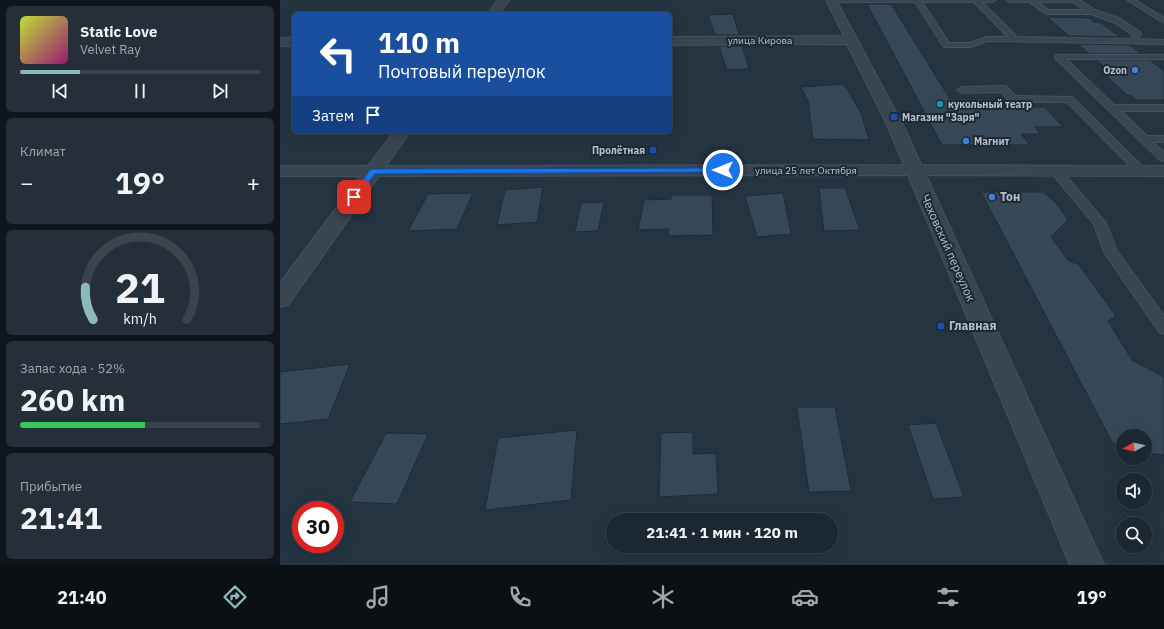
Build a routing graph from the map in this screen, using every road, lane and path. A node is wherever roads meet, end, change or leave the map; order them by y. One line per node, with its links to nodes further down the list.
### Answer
1 (504, 0): 10 (street)
2 (831, 0): 3 (lane); 14 (street, Чеховский переулок)
3 (917, 0): 4 (lane); 15 (lane)
4 (976, 0): 5 (lane); 15 (lane)
5 (993, 0)
6 (1009, 0): 7 (lane)
7 (1031, 0): 8 (lane); 11 (lane)
8 (1076, 0): 11 (lane)
9 (1130, 0): 12 (lane)
10 (495, 12)
11 (1092, 12): 18 (lane)
12 (1164, 21)
13 (672, 40): 14 (street, улица Кирова)
14 (850, 40): 28 (street, Чеховский переулок)
15 (1014, 40): 18 (lane)
16 (280, 42): 17 (street)
17 (292, 42)
18 (1132, 42): 19 (lane)
19 (1164, 42)
20 (1164, 57): 22 (lane)
21 (962, 90): 32 (lane)
22 (1112, 108): 23 (lane); 25 (lane)
23 (1164, 108)
24 (400, 134): 30 (street)
25 (1144, 139): 26 (lane); 27 (lane)
26 (1164, 139)
27 (1164, 158)
28 (914, 170): 30 (street, улица 25 лет Октября); 31 (street, улица 25 лет Октября); 36 (street, Чеховский переулок)
29 (280, 171): 30 (street, улица 25 лет Октября)
30 (372, 171): 34 (street)
31 (1056, 171): 32 (street, улица 25 лет Октября); 35 (lane)
32 (1141, 171): 33 (street, улица 25 лет Октября)
33 (1164, 171)
34 (280, 299)
35 (1164, 328)
36 (1087, 565)

